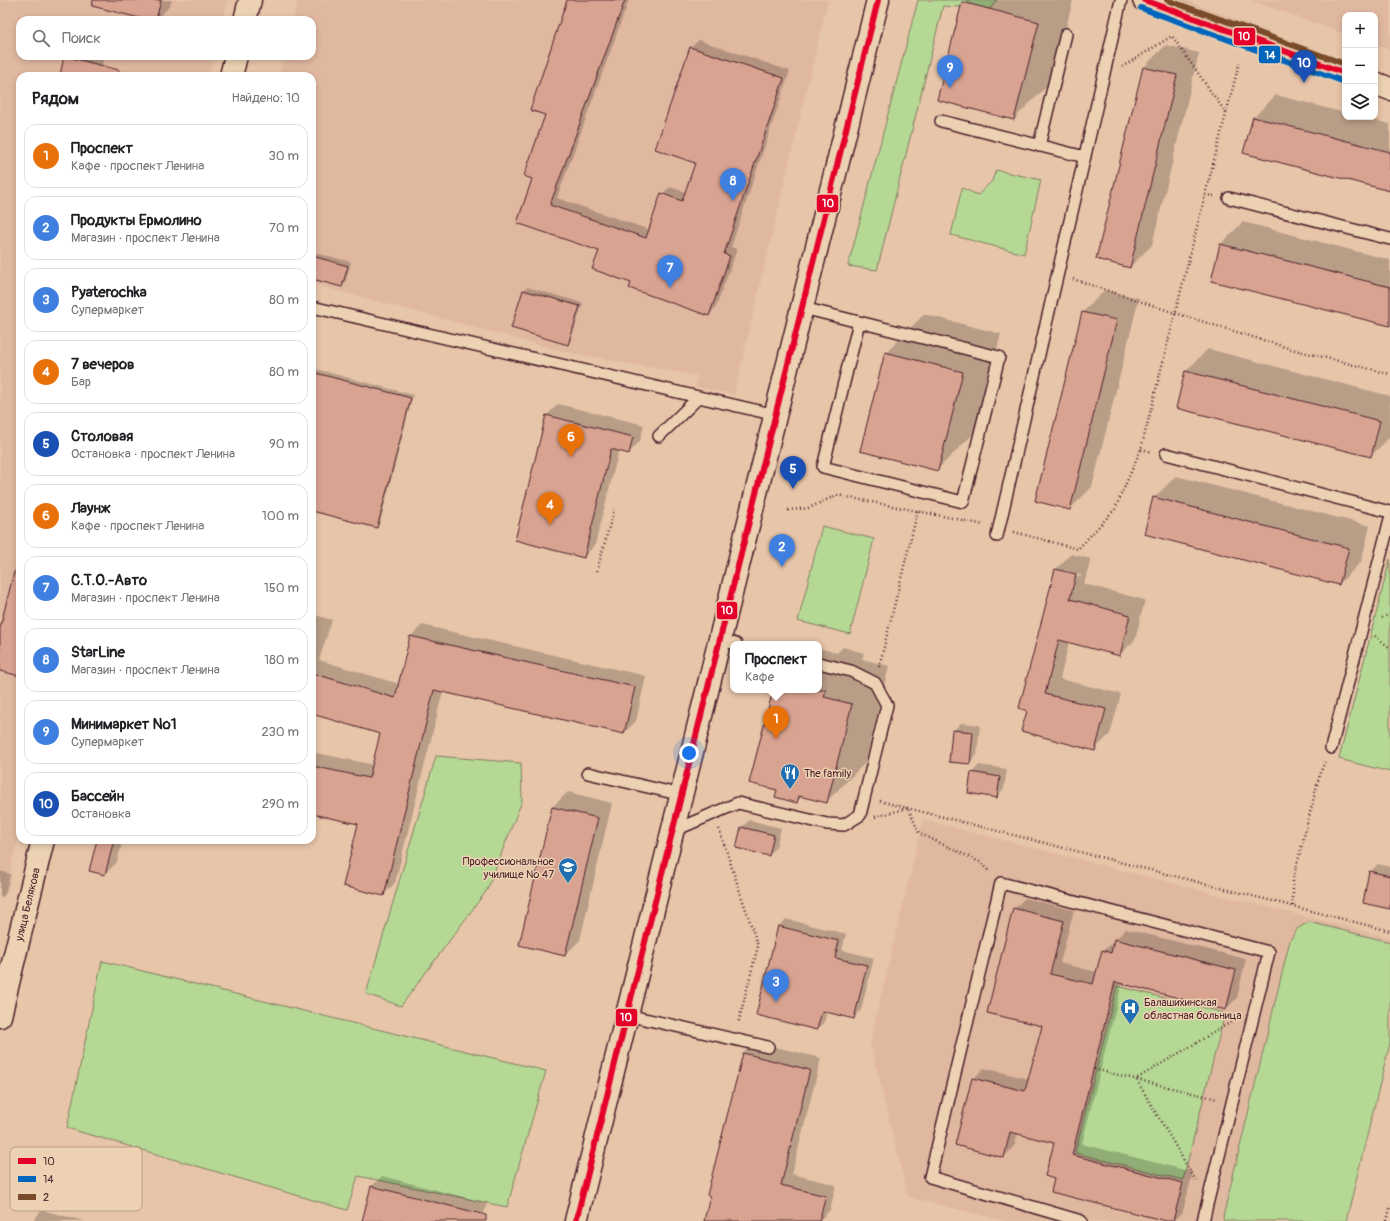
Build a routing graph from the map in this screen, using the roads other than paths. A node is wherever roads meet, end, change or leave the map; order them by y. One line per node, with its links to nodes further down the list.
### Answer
1 (250, 0): 5 (main road)
2 (878, 0): 18 (main road)
3 (1121, 0): 14 (lane)
4 (1144, 0): 9 (main road)
5 (246, 16)
6 (1066, 34): 13 (lane)
7 (235, 60): 8 (main road)
8 (232, 72)
9 (1342, 72)
10 (1378, 85): 11 (main road)
11 (1390, 89)
12 (941, 121): 13 (lane)
13 (1039, 146): 14 (lane)
14 (1085, 157): 26 (lane)
15 (1229, 198): 16 (lane)
16 (1390, 239)
17 (316, 308): 20 (lane)
18 (803, 308): 19 (lane); 21 (main road)
19 (860, 322): 19 (lane)
20 (698, 397): 21 (lane); 22 (lane)
21 (776, 415): 27 (main road)
22 (659, 436)
23 (1166, 454): 24 (lane)
24 (1390, 512)
25 (1390, 519): 29 (lane)
26 (998, 532)
27 (728, 642): 31 (main road)
28 (822, 664): 32 (lane)
29 (1331, 748)
30 (588, 773): 31 (lane)
31 (682, 795): 32 (main road)
32 (673, 831): 34 (main road)
33 (42, 844): 35 (main road, улица Белякова)
34 (627, 1015): 36 (lane); 37 (main road)
35 (0, 1016)
36 (768, 1047)
37 (576, 1221)
38 (1081, 1221): 39 (lane)
39 (1203, 1221)

